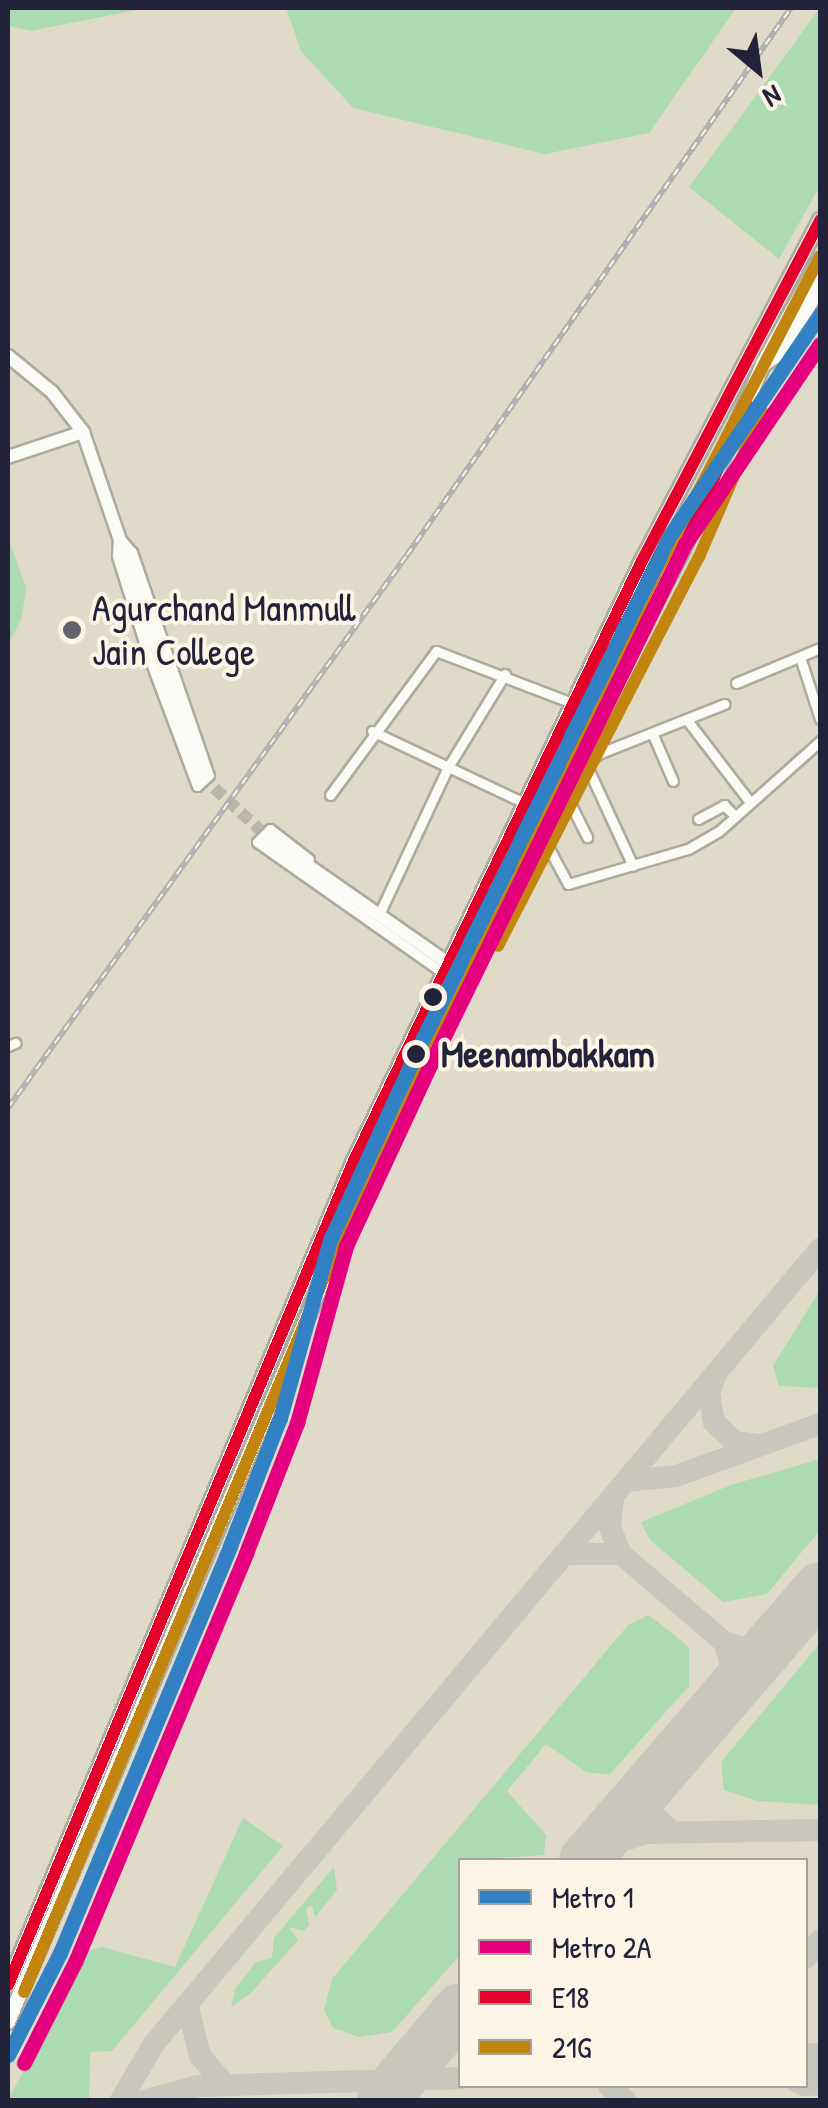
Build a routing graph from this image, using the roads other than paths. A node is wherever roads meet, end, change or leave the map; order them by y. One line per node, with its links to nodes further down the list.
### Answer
1 (820, 220): 13 (main road)
2 (820, 260): 5 (main road)
3 (820, 284): 5 (main road)
4 (8, 356): 6 (street)
5 (763, 364): 24 (main road)
6 (84, 432): 7 (street); 8 (street)
7 (8, 457)
8 (118, 536): 8 (street); 22 (street)
9 (820, 648): 10 (street)
10 (800, 656): 12 (street); 15 (street)
11 (505, 674): 13 (street); 17 (street); 21 (street)
12 (736, 683)
13 (572, 704): 27 (main road)
14 (724, 704): 16 (street)
15 (820, 719)
16 (687, 720): 18 (street); 26 (street)
17 (372, 731): 21 (street); 25 (street)
18 (652, 735): 20 (street); 23 (street)
19 (820, 742): 26 (street)
20 (586, 764): 24 (street); 33 (street)
21 (448, 767): 27 (street); 34 (street)
22 (201, 776)
23 (673, 781)
24 (566, 783): 30 (main road); 31 (street)
25 (330, 796)
26 (750, 802): 28 (street)
27 (524, 804): 35 (main road)
28 (735, 816): 29 (street); 33 (street)
29 (698, 820)
30 (540, 832): 33 (street); 37 (main road)
31 (586, 837)
32 (270, 839): 35 (street)
33 (633, 866)
34 (382, 910): 35 (street); 35 (street)
35 (445, 964): 36 (main road)
36 (8, 1985)
37 (8, 2022)

